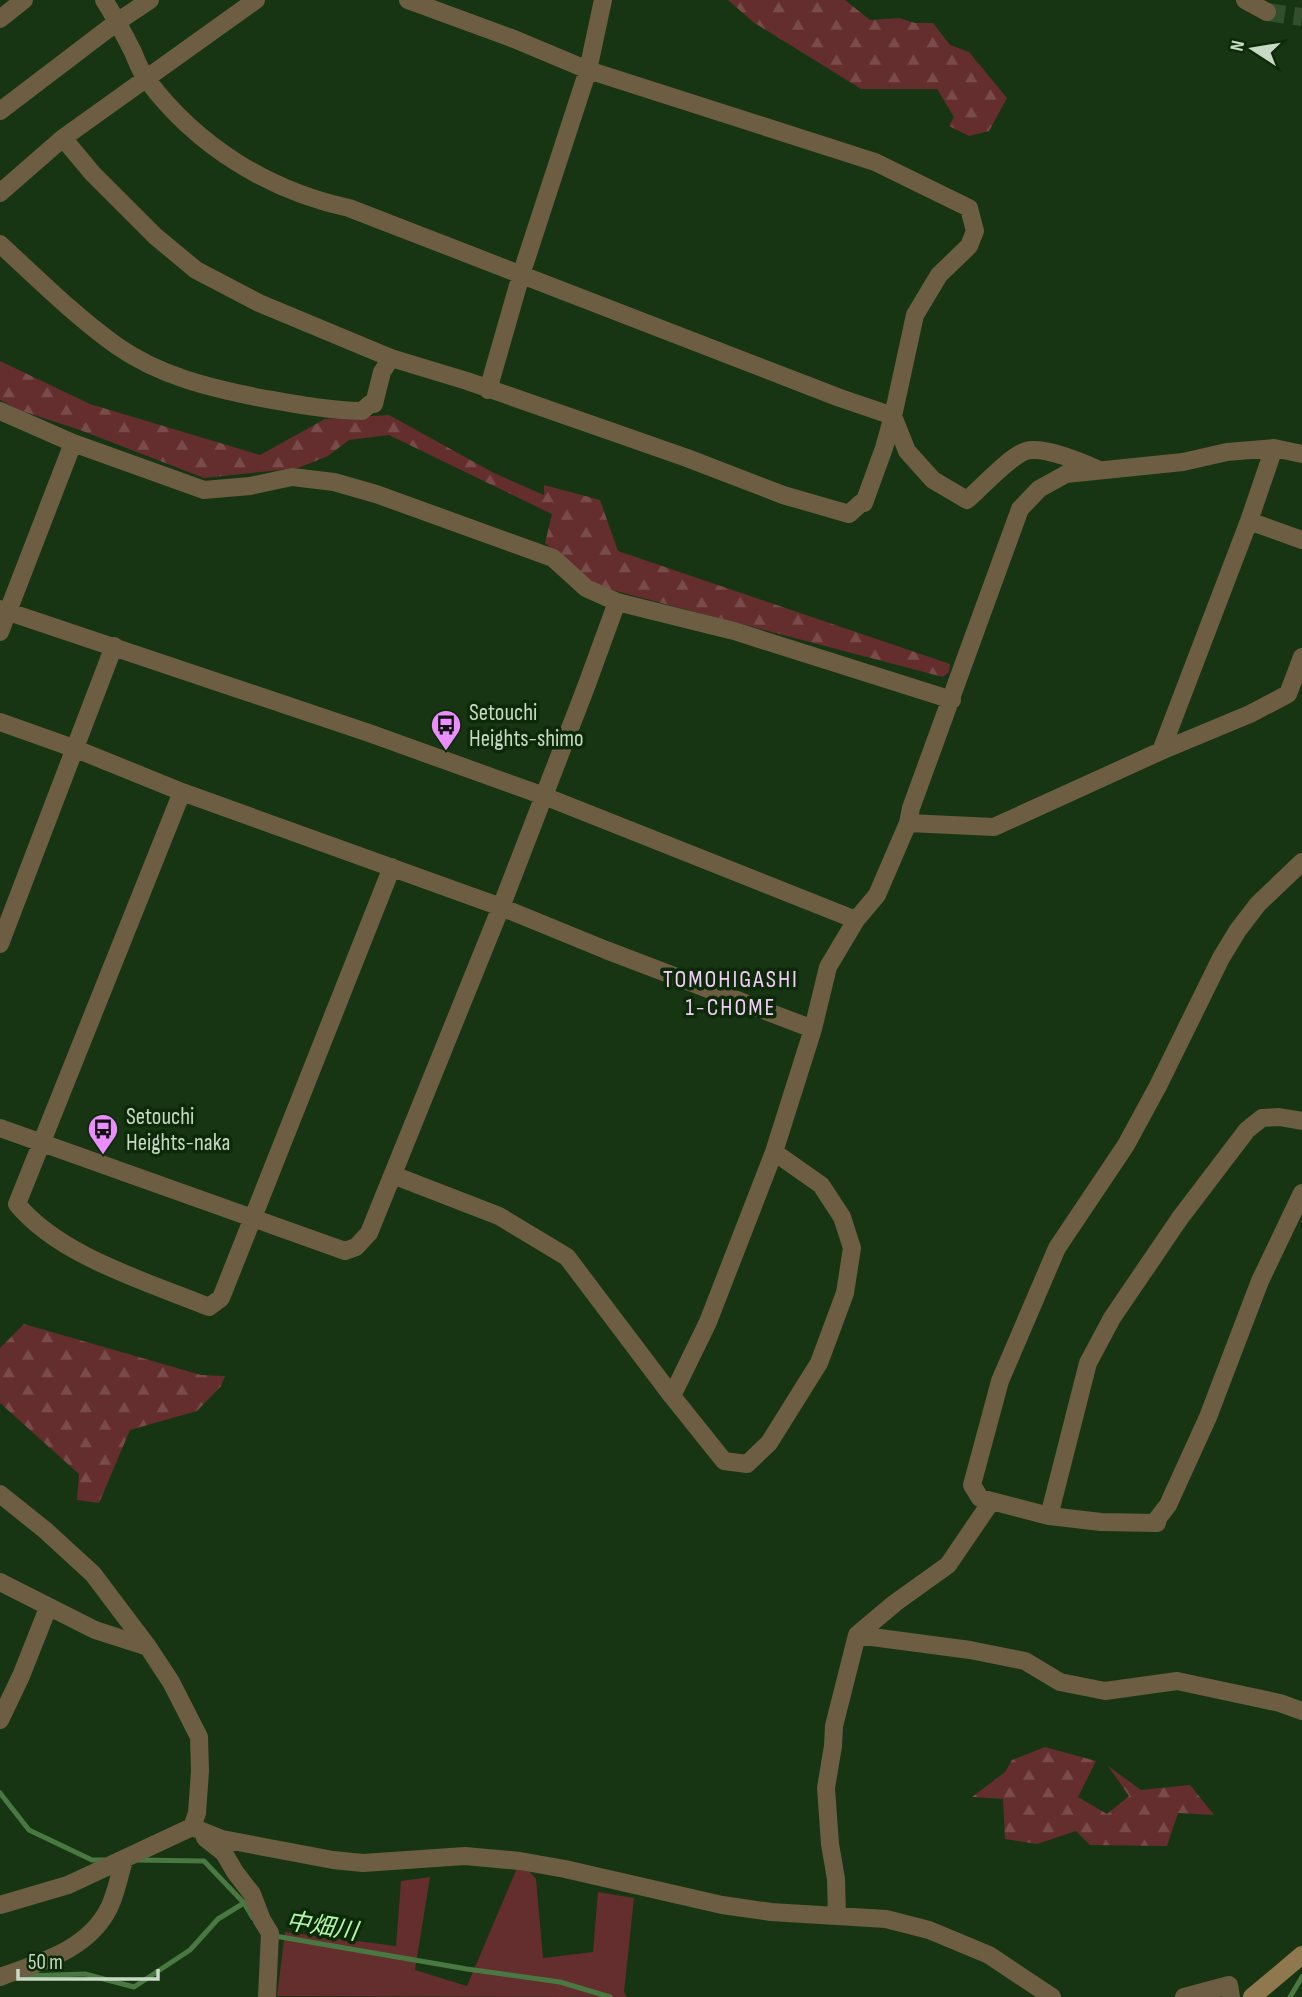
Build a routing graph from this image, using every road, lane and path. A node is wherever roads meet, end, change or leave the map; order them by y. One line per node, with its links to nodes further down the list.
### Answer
1 (24, 0): 9 (street)
2 (104, 0): 10 (street)
3 (150, 0): 10 (street)
4 (256, 0): 12 (street)
5 (408, 0): 11 (street)
6 (603, 0): 11 (street)
7 (1245, 0): 8 (street)
8 (1267, 12)
9 (0, 19)
10 (117, 22): 12 (street); 13 (street)
11 (588, 70): 17 (street); 21 (street)
12 (146, 80): 14 (street); 17 (street)
13 (0, 111)
14 (63, 138): 15 (street); 18 (street)
15 (0, 193)
16 (0, 244): 18 (street)
17 (521, 275): 19 (street); 21 (street)
18 (391, 358): 19 (street)
19 (488, 390): 21 (street)
20 (0, 411): 22 (street)
21 (893, 416): 25 (street)
22 (73, 443): 28 (street); 29 (street)
23 (1274, 449): 24 (street); 25 (street); 26 (street)
24 (1302, 454)
25 (1102, 471): 33 (street)
26 (1249, 521): 27 (street); 36 (street)
27 (1302, 540)
28 (617, 602): 33 (street); 38 (street)
29 (4, 610): 30 (street); 31 (street)
30 (0, 632)
31 (114, 646): 35 (street); 38 (street)
32 (1302, 657): 36 (street)
33 (952, 700): 39 (street)
34 (0, 722): 35 (street)
35 (76, 749): 37 (street); 44 (street)
36 (1161, 751): 39 (street)
37 (182, 792): 41 (street); 48 (street)
38 (544, 796): 42 (street); 43 (street)
39 (908, 823): 43 (street)
40 (1302, 862): 55 (street)
41 (393, 867): 42 (street); 52 (street)
42 (501, 907): 45 (street); 50 (street)
43 (856, 920): 45 (street)
44 (0, 944)
45 (813, 1029): 49 (street)
46 (1302, 1121): 56 (street)
47 (0, 1128): 48 (street)
48 (40, 1143): 52 (street); 52 (street)
49 (774, 1152): 53 (street); 53 (street)
50 (393, 1175): 52 (street); 53 (street)
51 (1302, 1193): 56 (street)
52 (254, 1219)
53 (671, 1396)
54 (0, 1494): 60 (street)
55 (991, 1502): 56 (street); 59 (street)
56 (1049, 1516)
57 (0, 1582): 58 (street)
58 (48, 1608): 60 (street); 62 (street)
59 (857, 1635): 61 (street); 66 (street)
60 (148, 1647): 63 (street)
61 (1302, 1710)
62 (0, 1720)
63 (192, 1827): 64 (street); 66 (street); 69 (street)
64 (124, 1861): 65 (street); 68 (street)
65 (0, 1905)
66 (836, 1916): 70 (street)
67 (1302, 1955): 73 (street)
68 (0, 1977)
69 (267, 1997)
70 (1052, 1997)
71 (1184, 1997): 72 (street)
72 (1231, 1997)
73 (1252, 1997)

